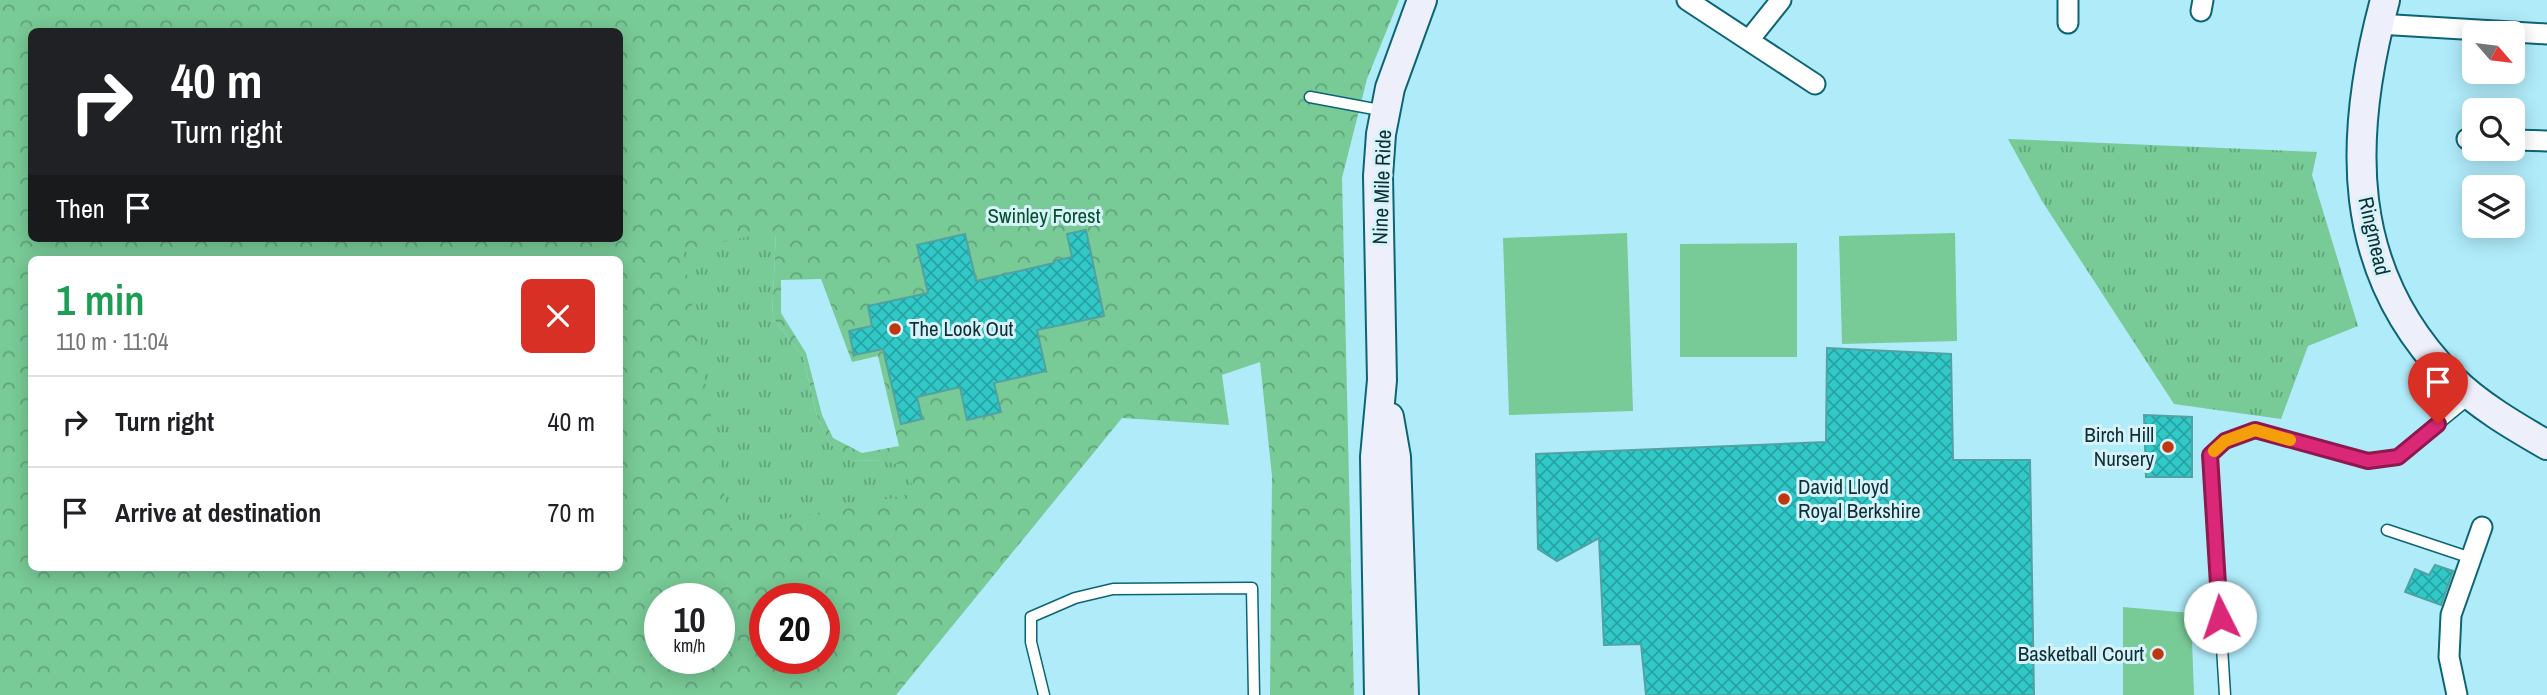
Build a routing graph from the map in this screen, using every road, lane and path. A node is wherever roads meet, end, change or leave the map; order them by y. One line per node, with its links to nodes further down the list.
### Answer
1 (1422, 0): 11 (main road, Nine Mile Ride)
2 (1687, 0): 8 (street)
3 (1781, 0): 8 (street)
4 (2068, 0): 6 (street)
5 (2381, 12): 7 (street); 15 (main road, Ringmead)
6 (2067, 23)
7 (2547, 34)
8 (1749, 40): 9 (street)
9 (1815, 84)
10 (1310, 97): 11 (lane)
11 (1385, 111): 14 (main road, Nine Mile Ride)
12 (2525, 140): 13 (street)
13 (2547, 141)
14 (1382, 380): 22 (main road, Nine Mile Ride); 23 (main road, Nine Mile Ride)
15 (2472, 396): 16 (main road, Ringmead); 24 (lane)
16 (2547, 445)
17 (2482, 527): 19 (street)
18 (2386, 530): 19 (lane)
19 (2471, 558): 25 (street)
20 (1044, 695): 21 (lane)
21 (1254, 695)
22 (1379, 695)
23 (1404, 695)
24 (2225, 695)
25 (2456, 695)

